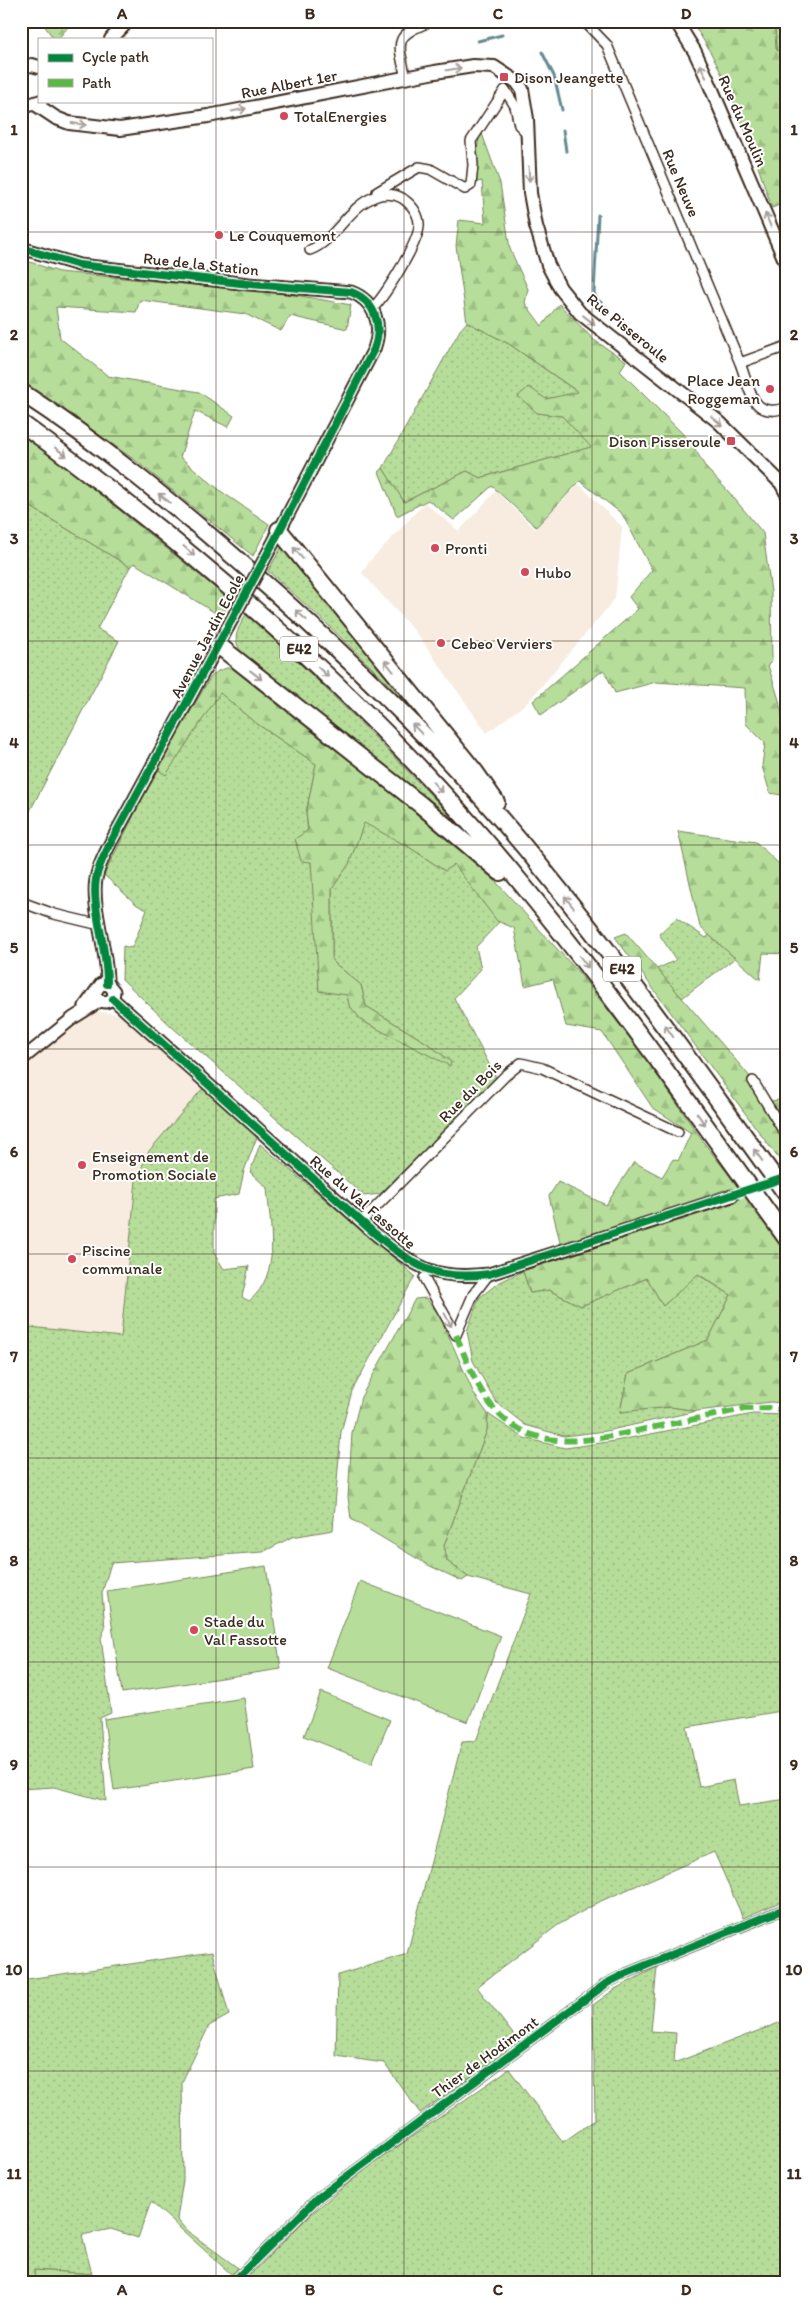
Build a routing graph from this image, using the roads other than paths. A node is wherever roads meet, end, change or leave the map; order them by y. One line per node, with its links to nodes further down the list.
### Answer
1 (128, 21): 5 (main road)
2 (432, 21): 6 (street)
3 (584, 21): 16 (street, Rue Neuve)
4 (676, 21): 13 (main road, Rue du Moulin, one-way to 4)
5 (112, 38)
6 (406, 78): 8 (main road, Rue Albert 1er, one-way to 6); 9 (main road, Rue Pisseroule, one-way to 9)
7 (21, 102): 8 (main road)
8 (38, 103)
9 (528, 134): 10 (street); 20 (main road, Rue Pisseroule, one-way to 20)
10 (376, 196): 12 (street); 14 (street)
11 (21, 248): 14 (street, Rue de la Station)
12 (310, 250)
13 (787, 265)
14 (372, 309): 21 (street, Avenue Jardin Ecole)
15 (787, 346): 16 (street)
16 (740, 363): 18 (street)
17 (21, 392): 23 (highway, E42, one-way to 17)
18 (787, 407)
19 (21, 423): 25 (highway, E42, one-way to 25)
20 (787, 494)
21 (279, 530): 22 (street, Avenue Jardin Ecole, bridge); 23 (highway, one-way to 21)
22 (218, 645): 25 (highway, one-way to 25); 26 (street, Avenue Jardin Ecole)
23 (543, 869): 34 (highway, E42, one-way to 23)
24 (21, 902): 26 (street)
25 (542, 911): 37 (highway, E42, one-way to 37)
26 (100, 925): 27 (street, Avenue Jardin Ecole)
27 (107, 984): 28 (street); 29 (street)
28 (97, 998): 29 (street); 30 (street)
29 (112, 999): 36 (street, Rue du Val Fassotte)
30 (21, 1060)
31 (753, 1081): 33 (street)
32 (678, 1132): 36 (street, Rue du Bois)
33 (787, 1137)
34 (787, 1195)
35 (732, 1196): 38 (street, Rue du Val Fassotte)
36 (362, 1221): 38 (street, Rue du Val Fassotte)
37 (787, 1239)
38 (489, 1274): 39 (street, one-way to 38)
39 (424, 1278)
40 (787, 1908): 41 (street, Thier de Hodimont)
41 (233, 2282)

